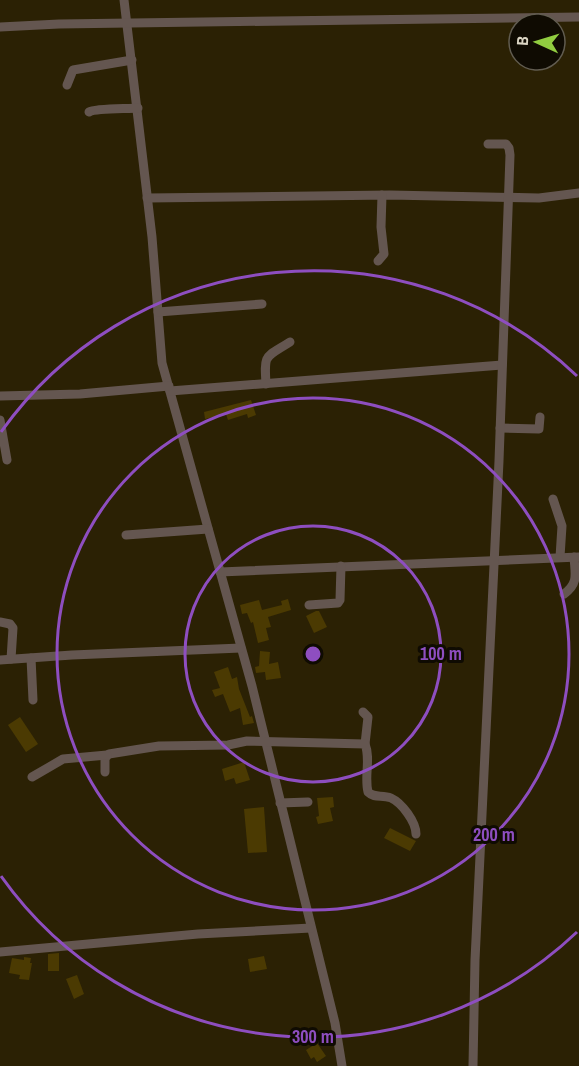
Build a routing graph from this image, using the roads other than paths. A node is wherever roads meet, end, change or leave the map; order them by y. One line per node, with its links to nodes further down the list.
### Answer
1 (124, 0): 3 (street)
2 (579, 17): 3 (street)
3 (127, 24): 4 (street); 5 (street)
4 (0, 27)
5 (132, 60): 6 (street); 7 (street)
6 (67, 85)
7 (138, 108): 8 (street); 13 (street)
8 (89, 112)
9 (488, 144): 12 (street)
10 (579, 193): 12 (street)
11 (382, 195): 12 (street); 13 (street); 14 (street)
12 (508, 197): 18 (street)
13 (147, 198): 16 (street)
14 (378, 261)
15 (262, 304): 16 (street)
16 (158, 312): 20 (street)
17 (290, 342): 19 (street)
18 (502, 365): 19 (street); 24 (street)
19 (266, 384): 20 (street)
20 (169, 389): 21 (street); 27 (street)
21 (0, 396)
22 (540, 417): 24 (street)
23 (0, 420): 25 (street)
24 (500, 428): 31 (street)
25 (7, 460)
26 (553, 499): 29 (street)
27 (208, 529): 28 (street); 33 (street)
28 (126, 535)
29 (560, 557): 30 (street); 31 (street)
30 (576, 557): 34 (street)
31 (494, 560): 32 (street); 54 (street)
32 (341, 566): 33 (street); 35 (street)
33 (220, 572): 37 (street)
34 (564, 594)
35 (309, 604)
36 (0, 622): 39 (street)
37 (241, 648): 38 (street); 43 (street)
38 (31, 658): 39 (street); 41 (street)
39 (11, 659): 40 (street)
40 (0, 660)
41 (33, 700)
42 (363, 711): 44 (street)
43 (266, 743): 44 (street); 45 (street); 48 (street)
44 (365, 744): 50 (street)
45 (107, 755): 46 (street); 47 (street)
46 (105, 772)
47 (32, 777)
48 (280, 802): 49 (street); 51 (street)
49 (308, 802)
50 (416, 834)
51 (311, 928): 52 (street); 53 (street)
52 (0, 952)
53 (342, 1066)
54 (473, 1066)

